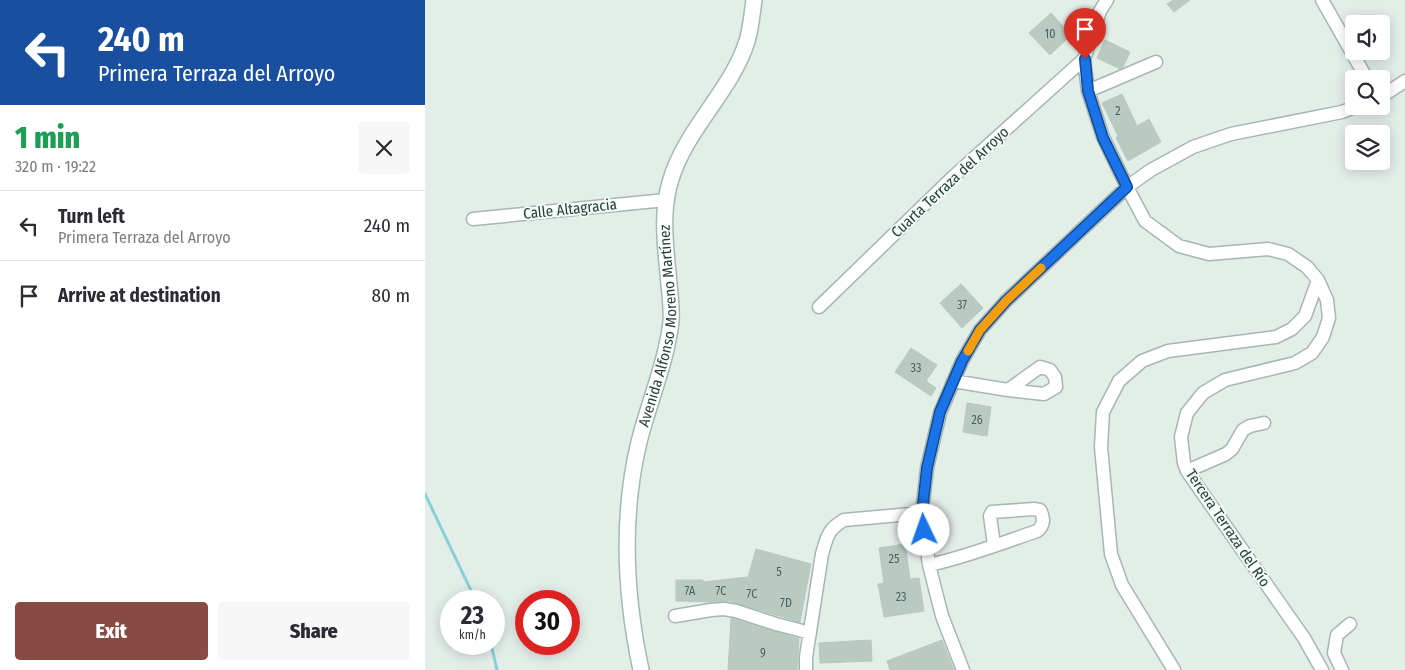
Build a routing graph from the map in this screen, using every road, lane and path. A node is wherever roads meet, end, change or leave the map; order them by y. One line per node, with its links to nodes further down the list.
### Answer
1 (754, 0): 12 (main road, Avenida Alfonso Moreno Martínez)
2 (1107, 0): 4 (street)
3 (1321, 0): 6 (street)
4 (1085, 59): 8 (street); 15 (street, Cuarta Terraza del Arroyo)
5 (1156, 62): 8 (street)
6 (1362, 70)
7 (1405, 81): 9 (street)
8 (1088, 91): 11 (street)
9 (1390, 91)
10 (1345, 111): 11 (street)
11 (1127, 187): 14 (street); 16 (street)
12 (666, 200): 13 (street, Calle Altagracia); 26 (main road, Avenida Alfonso Moreno Martínez)
13 (473, 219)
14 (1318, 280): 19 (street, Tercera Terraza del Río); 29 (street)
15 (819, 307)
16 (953, 381): 17 (street); 20 (street)
17 (1008, 390)
18 (1264, 423): 19 (street)
19 (1187, 471): 30 (street, Tercera Terraza del Río)
20 (922, 513): 22 (street); 25 (street)
21 (994, 545): 22 (street)
22 (929, 565): 28 (street)
23 (675, 616): 25 (street)
24 (1350, 624): 31 (street)
25 (810, 633): 27 (street)
26 (641, 670)
27 (806, 670)
28 (963, 670)
29 (1174, 670)
30 (1322, 670)
31 (1342, 670)

